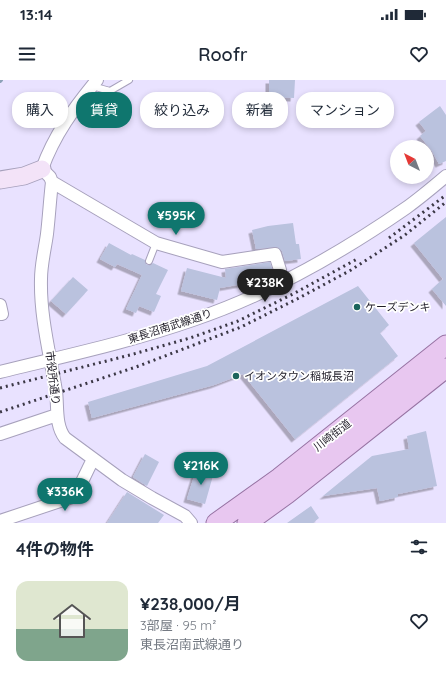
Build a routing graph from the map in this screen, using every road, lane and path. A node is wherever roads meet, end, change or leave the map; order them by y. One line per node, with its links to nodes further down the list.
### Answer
1 (129, 80): 2 (lane)
2 (95, 83): 3 (street, 市役所通り)
3 (47, 176): 5 (street); 6 (street); 12 (street, 市役所通り)
4 (446, 176): 12 (street, 東長沼南武線通り)
5 (0, 180)
6 (156, 243): 7 (lane); 8 (street)
7 (149, 260)
8 (280, 270)
9 (0, 305): 10 (street)
10 (0, 314)
11 (446, 345): 20 (main road, 川崎街道)
12 (51, 359): 14 (street, 東長沼南武線通り); 15 (street, 市役所通り)
13 (446, 368): 21 (main road, 川崎街道)
14 (0, 372)
15 (57, 415): 16 (street); 17 (street, 市役所通り)
16 (0, 434)
17 (93, 459): 18 (street); 19 (street, 市役所通り)
18 (0, 521)
19 (191, 523)
20 (216, 523)
21 (247, 523)

